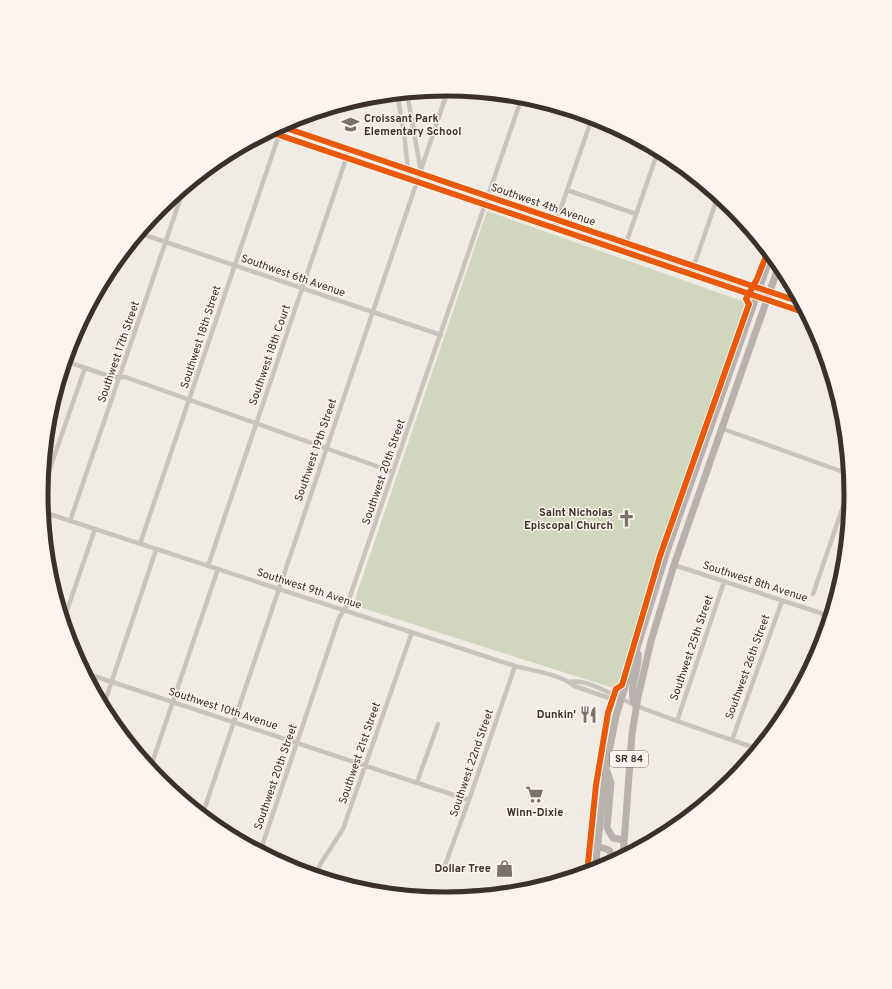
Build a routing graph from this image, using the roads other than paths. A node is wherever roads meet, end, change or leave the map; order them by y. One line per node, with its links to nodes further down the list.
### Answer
1 (446, 96): 11 (street, Southwest 19th Street)
2 (409, 98): 11 (street)
3 (398, 100): 10 (street)
4 (520, 103): 14 (street, Southwest 20th Street)
5 (590, 124): 13 (street)
6 (289, 130): 8 (main road, Southwest 4th Avenue)
7 (279, 135): 8 (main road, Southwest 4th Avenue); 26 (street, Southwest 18th Street)
8 (348, 154): 10 (main road, Southwest 4th Avenue); 12 (main road, Southwest 4th Avenue); 30 (street, Southwest 18th Court)
9 (656, 157): 18 (street)
10 (408, 170): 11 (main road, Southwest 4th Avenue)
11 (420, 170): 12 (street, Southwest 19th Street); 14 (main road, Southwest 4th Avenue)
12 (416, 181): 17 (main road, Southwest 4th Avenue); 35 (street, Southwest 19th Street)
13 (567, 190): 18 (street); 19 (street)
14 (488, 197): 17 (street, Southwest 20th Street); 19 (main road, Southwest 4th Avenue)
15 (181, 198): 22 (street, Southwest 17th Street)
16 (716, 202): 27 (street)
17 (485, 205): 20 (main road, Southwest 4th Avenue); 36 (street, Southwest 20th Street)
18 (636, 214): 23 (street)
19 (557, 220): 20 (street); 23 (main road, Southwest 4th Avenue)
20 (554, 228): 24 (main road, Southwest 4th Avenue)
21 (145, 235): 22 (street, Southwest 6th Avenue)
22 (166, 242): 26 (street, Southwest 6th Avenue); 39 (street, Southwest 17th Street)
23 (626, 244): 24 (street); 27 (main road, Southwest 4th Avenue)
24 (623, 252): 29 (main road, Southwest 4th Avenue)
25 (768, 261): 31 (main road, SR 84)
26 (234, 265): 30 (street, Southwest 6th Avenue); 40 (street, Southwest 18th Street)
27 (693, 267): 29 (street); 31 (main road, Southwest 4th Avenue)
28 (776, 272): 32 (main road, SR 84)
29 (691, 274): 31 (main road, Southwest 4th Avenue)
30 (303, 288): 35 (street, Southwest 6th Avenue); 41 (street, Southwest 18th Court)
31 (758, 292): 32 (main road, Southwest 4th Avenue); 52 (main road, SR 84)
32 (768, 296): 33 (street, Southwest 4th Avenue); 34 (street, Southwest 4th Avenue); 42 (main road, SR 84)
33 (794, 301)
34 (798, 310)
35 (372, 312): 36 (street, Southwest 6th Avenue); 43 (street, Southwest 19th Street)
36 (441, 335): 45 (street, Southwest 20th Street)
37 (70, 363): 38 (street)
38 (85, 368): 39 (street); 44 (street)
39 (119, 377): 40 (street); 49 (street, Southwest 17th Street)
40 (189, 399): 41 (street); 51 (street, Southwest 18th Street)
41 (257, 423): 43 (street); 55 (street, Southwest 18th Court)
42 (722, 429): 46 (street); 54 (main road, SR 84)
43 (327, 448): 45 (street); 58 (street, Southwest 19th Street)
44 (49, 471)
45 (394, 472): 61 (street, Southwest 20th Street)
46 (843, 472)
47 (844, 505): 59 (street)
48 (49, 514): 49 (street, Southwest 9th Avenue)
49 (70, 521): 50 (street, Southwest 9th Avenue)
50 (95, 530): 51 (street, Southwest 9th Avenue); 62 (street)
51 (140, 544): 53 (street, Southwest 9th Avenue)
52 (668, 548): 54 (main road); 65 (main road, SR 84)
53 (156, 550): 55 (street, Southwest 9th Avenue); 68 (street)
54 (674, 565): 57 (street, Southwest 8th Avenue); 72 (main road, SR 84)
55 (208, 566): 56 (street, Southwest 9th Avenue)
56 (218, 569): 58 (street, Southwest 9th Avenue); 71 (street)
57 (724, 582): 60 (street, Southwest 8th Avenue); 73 (street, Southwest 25th Street)
58 (279, 589): 61 (street, Southwest 9th Avenue); 74 (street, Southwest 19th Street)
59 (813, 594)
60 (782, 600): 63 (street, Southwest 8th Avenue); 76 (street, Southwest 26th Street)
61 (344, 610): 64 (street, Southwest 9th Avenue); 77 (street, Southwest 20th Street)
62 (66, 613)
63 (825, 614)
64 (412, 632): 66 (street, Southwest 9th Avenue); 80 (street, Southwest 21st Street)
65 (637, 651): 69 (main road, SR 84); 72 (main road)
66 (515, 666): 69 (street, Southwest 9th Avenue); 83 (street, Southwest 22nd Street)
67 (91, 675): 68 (street, Southwest 10th Avenue)
68 (112, 682): 70 (street); 71 (street, Southwest 10th Avenue)
69 (622, 699): 72 (street, Southwest 9th Avenue); 81 (main road, SR 84)
70 (105, 700)
71 (173, 702): 74 (street, Southwest 10th Avenue); 79 (street)
72 (636, 706): 73 (street, Southwest 9th Avenue); 85 (main road, SR 84)
73 (677, 721): 76 (street, Southwest 9th Avenue)
74 (234, 722): 77 (street, Southwest 10th Avenue); 84 (street, Southwest 19th Street)
75 (438, 724): 82 (street)
76 (732, 740): 78 (street, Southwest 9th Avenue)
77 (297, 742): 80 (street, Southwest 10th Avenue); 87 (street, Southwest 20th Street)
78 (753, 748)
79 (152, 763)
80 (365, 765): 82 (street, Southwest 10th Avenue); 92 (street, Southwest 21st Street)
81 (606, 768): 85 (main road); 86 (main road, SR 84)
82 (417, 782): 83 (street, Southwest 10th Avenue)
83 (469, 800): 91 (street, Southwest 22nd Street)
84 (204, 810)
85 (624, 840): 88 (main road, SR 84)
86 (597, 846): 89 (main road); 90 (main road, SR 84)
87 (262, 847)
88 (623, 850)
89 (612, 856)
90 (596, 863)
91 (445, 865)
92 (317, 871)

